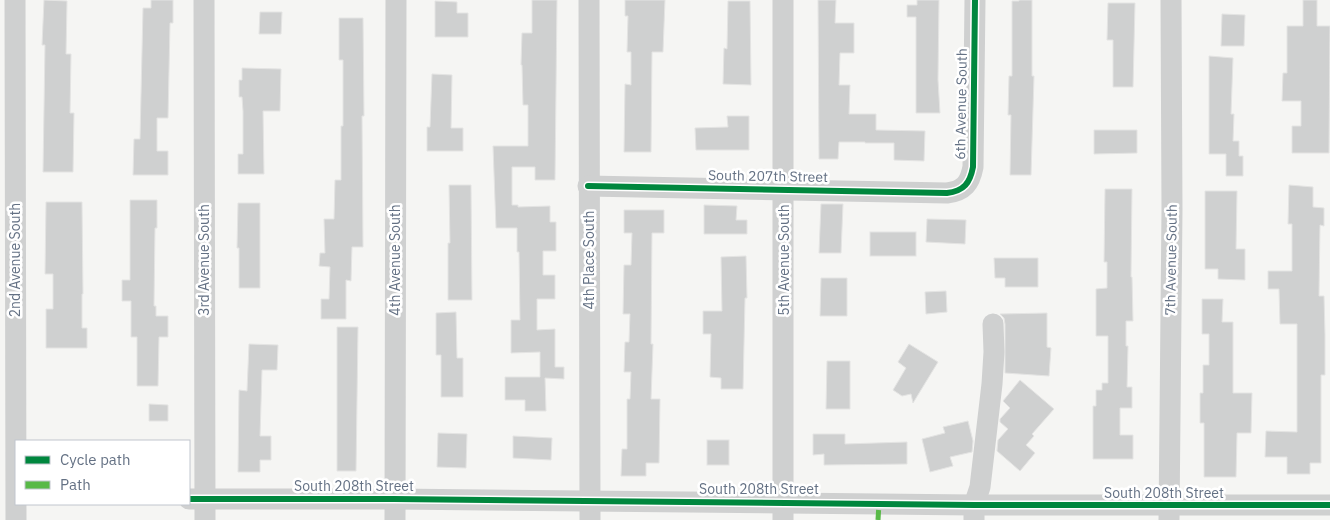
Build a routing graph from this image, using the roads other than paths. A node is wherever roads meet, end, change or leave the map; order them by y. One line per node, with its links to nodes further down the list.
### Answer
1 (15, 0): 12 (street, 2nd Avenue South)
2 (204, 0): 15 (street, 3rd Avenue South)
3 (396, 0): 16 (street, 4th Avenue South)
4 (589, 0): 8 (street, 4th Place South)
5 (782, 0): 9 (street, 5th Avenue South)
6 (975, 0): 10 (street, 6th Avenue South)
7 (1171, 0): 22 (street, 7th Avenue South)
8 (588, 186): 9 (street, South 207th Street); 19 (street, 4th Place South)
9 (784, 189): 10 (street, South 207th Street); 20 (street, 5th Avenue South)
10 (947, 193)
11 (993, 324): 21 (street)
12 (16, 440)
13 (0, 498): 14 (street)
14 (15, 498)
15 (197, 499): 16 (street, South 208th Street); 25 (street, 3rd Avenue South)
16 (394, 499): 19 (street, South 208th Street); 26 (street, 4th Avenue South)
17 (16, 505): 24 (street, 2nd Avenue South)
18 (1330, 505): 23 (street, South 208th Street)
19 (590, 510): 20 (street, South 208th Street)
20 (783, 511): 21 (street, South 208th Street)
21 (974, 512): 22 (street, South 208th Street)
22 (1168, 513): 23 (street, South 208th Street)
23 (1267, 513)
24 (16, 520)
25 (205, 520)
26 (395, 520)

